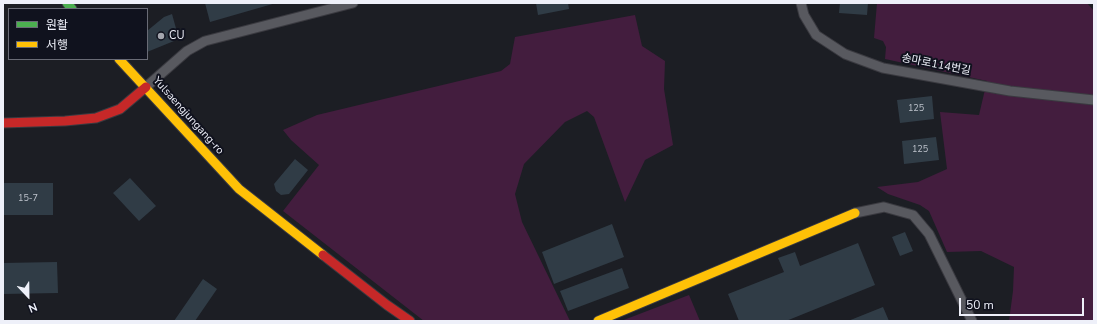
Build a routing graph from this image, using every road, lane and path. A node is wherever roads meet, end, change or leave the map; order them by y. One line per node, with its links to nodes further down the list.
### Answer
1 (353, 3): 4 (lane)
2 (802, 3): 5 (lane, 송마로114번길)
3 (120, 60): 4 (street, Yulsaengjungang-ro)
4 (146, 87): 6 (street); 8 (street, Yulsaengjungang-ro)
5 (1094, 100)
6 (3, 123)
7 (855, 213): 9 (street); 10 (lane)
8 (410, 321)
9 (598, 321)
10 (972, 321)

